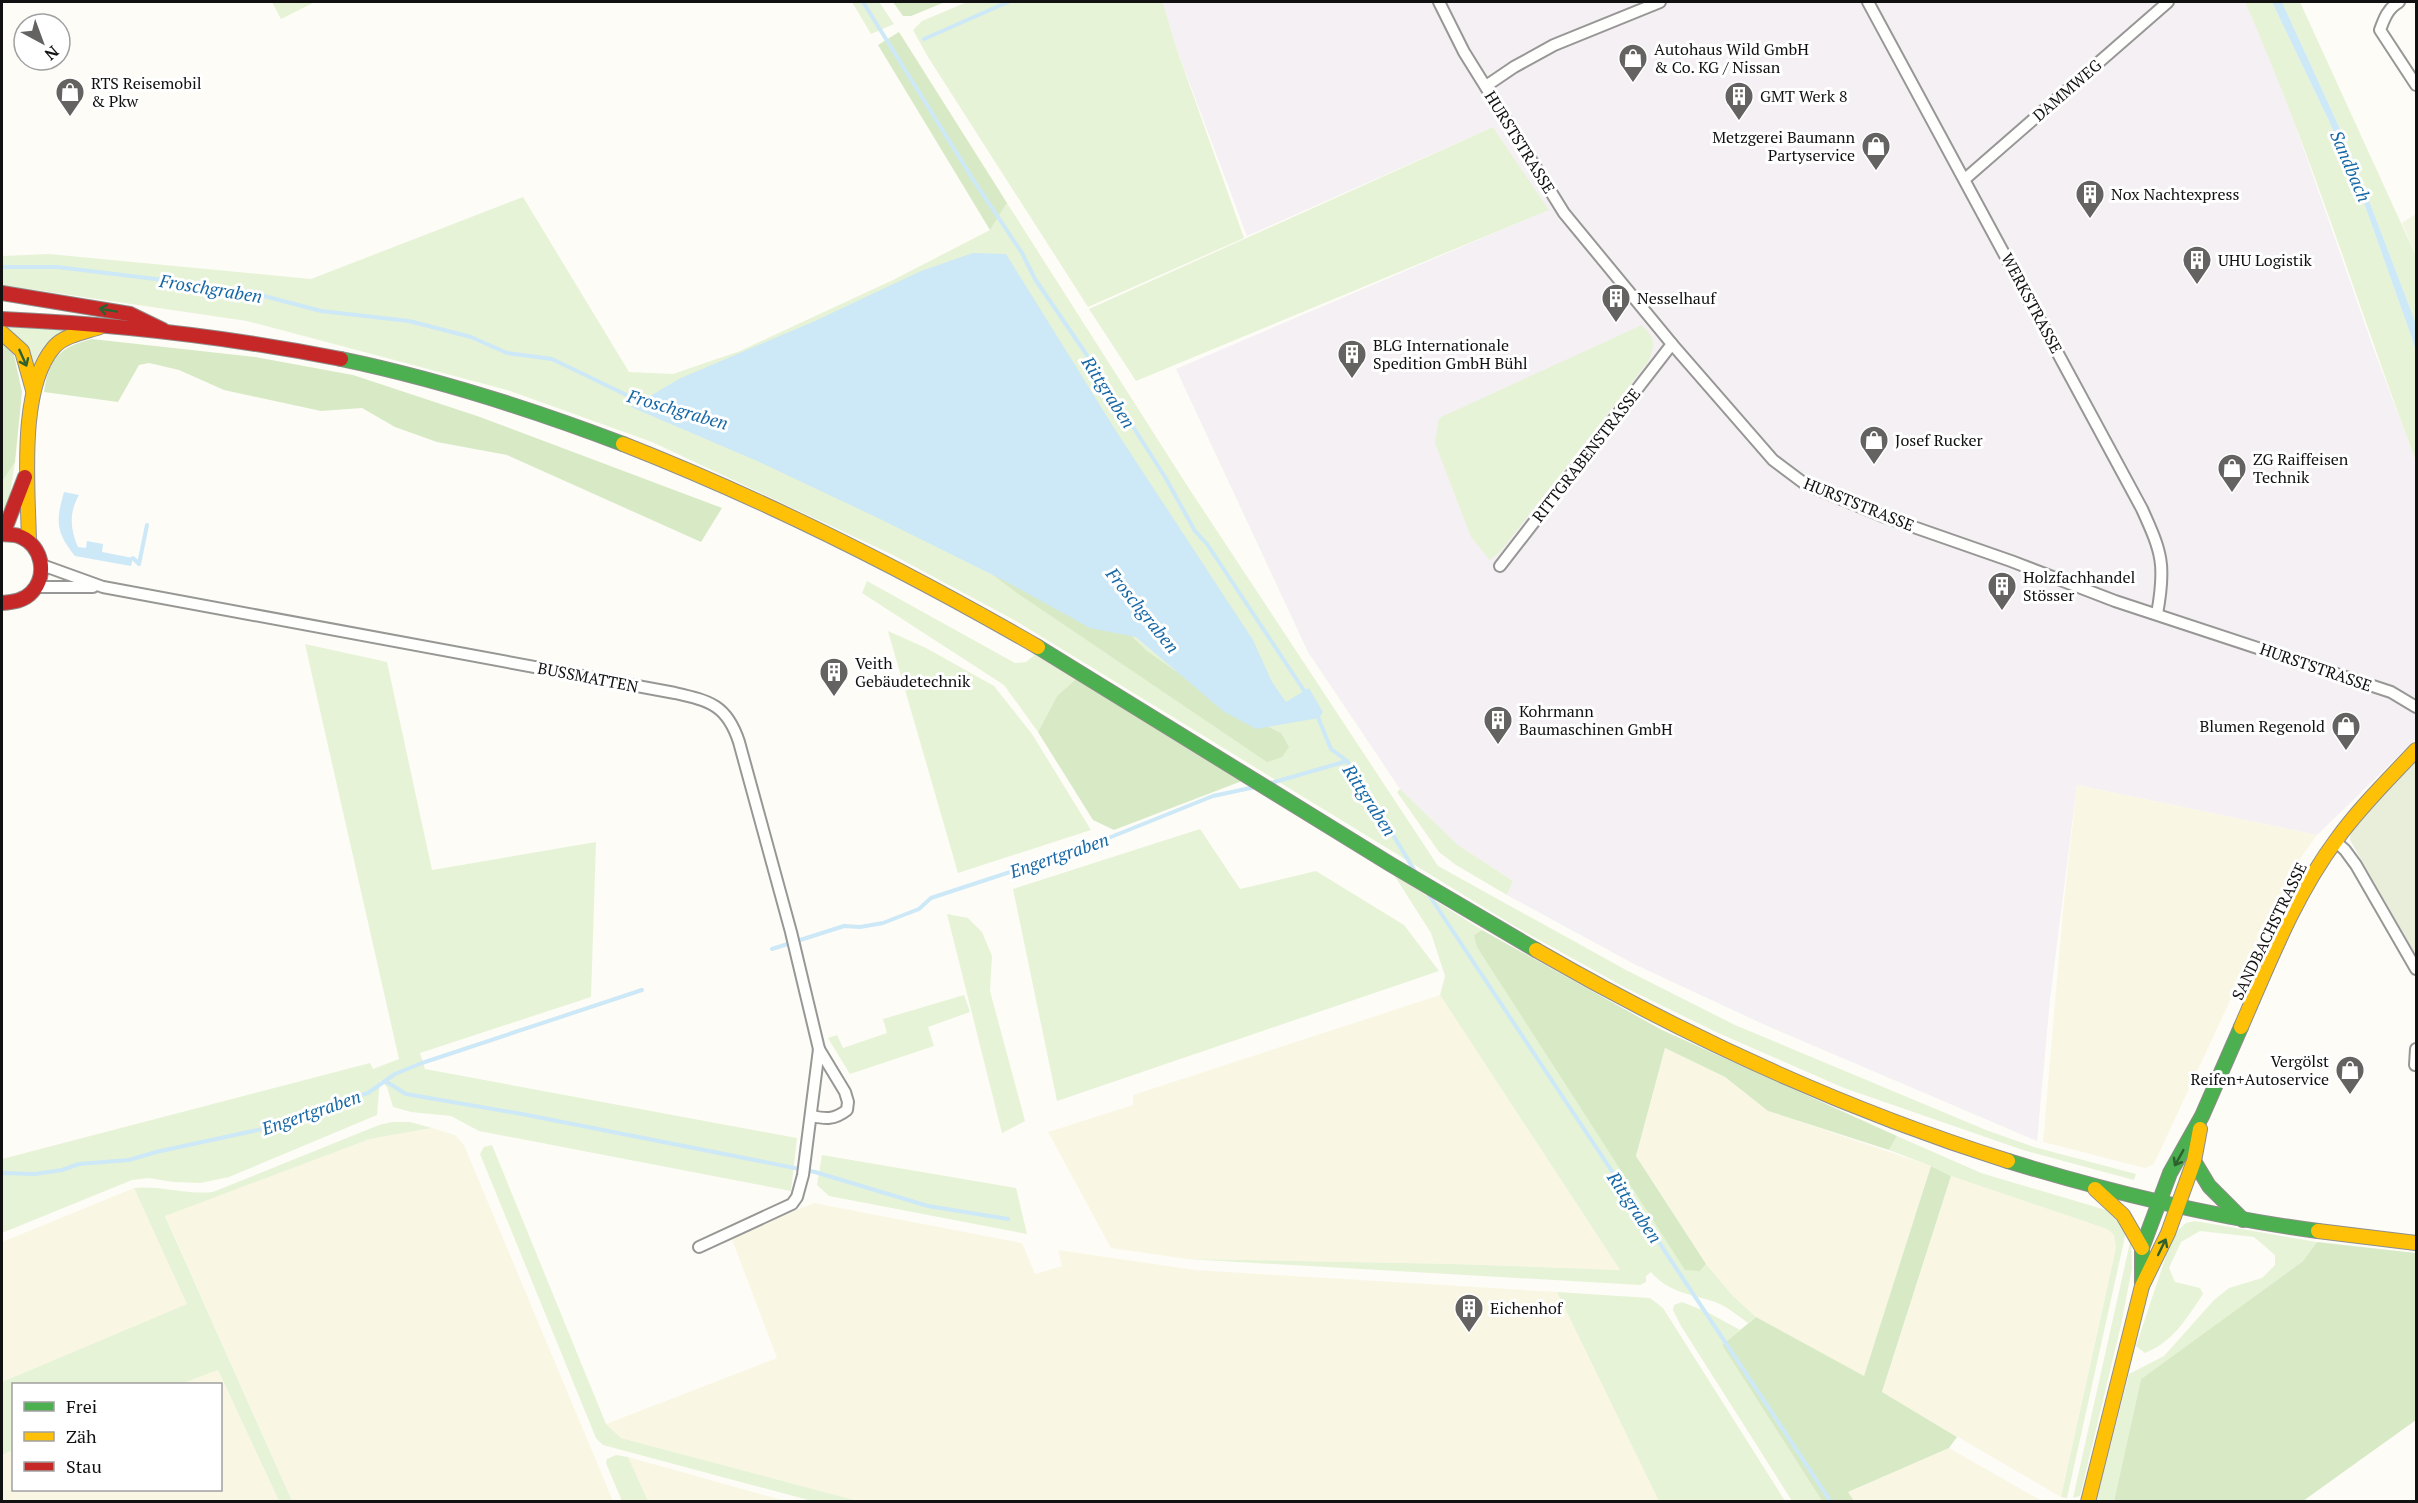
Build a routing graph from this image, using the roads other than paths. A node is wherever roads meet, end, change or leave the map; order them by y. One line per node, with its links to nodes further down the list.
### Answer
1 (1439, 2): 7 (street, HURSTSTRASSE)
2 (1660, 2): 7 (street)
3 (1868, 2): 8 (street, WERKSTRASSE)
4 (2168, 2): 8 (street, DAMMWEG)
5 (2399, 2): 6 (street)
6 (2416, 85)
7 (1486, 86): 14 (street, HURSTSTRASSE)
8 (1965, 178): 24 (street, WERKSTRASSE)
9 (2, 293): 12 (main road, one-way to 9)
10 (2, 319): 11 (main road)
11 (106, 325): 12 (main road); 15 (main road)
12 (163, 330): 35 (main road)
13 (2, 333): 15 (main road, one-way to 15)
14 (1672, 345): 20 (street, RITTGRABENSTRASSE); 24 (street, HURSTSTRASSE)
15 (33, 390): 16 (main road)
16 (28, 468): 17 (main road); 18 (main road)
17 (2, 534): 18 (main road)
18 (29, 541): 19 (main road)
19 (42, 566): 21 (main road); 22 (street, BUSSMATTEN)
20 (1500, 566)
21 (37, 587): 22 (street, BUSSMATTEN); 23 (main road)
22 (103, 587): 29 (street, BUSSMATTEN)
23 (2, 603)
24 (2157, 614): 25 (street, HURSTSTRASSE)
25 (2416, 707)
26 (2416, 750): 27 (main road, SANDBACHSTRASSE)
27 (2335, 841): 28 (street); 33 (main road, SANDBACHSTRASSE)
28 (2416, 969)
29 (819, 1049): 32 (street, BUSSMATTEN); 32 (street, BUSSMATTEN)
30 (2416, 1049): 31 (street)
31 (2415, 1065)
32 (811, 1116): 40 (street, BUSSMATTEN)
33 (2202, 1116): 34 (main road, SANDBACHSTRASSE); 36 (main road, SANDBACHSTRASSE, one-way to 36)
34 (2194, 1161): 37 (main road, SANDBACHSTRASSE); 38 (main road)
35 (2090, 1185): 36 (main road); 41 (main road)
36 (2158, 1202): 37 (main road); 41 (main road, SANDBACHSTRASSE)
37 (2177, 1206): 38 (main road); 42 (main road, SANDBACHSTRASSE, one-way to 37)
38 (2243, 1220): 39 (main road)
39 (2416, 1244)
40 (699, 1247)
41 (2142, 1248): 42 (main road)
42 (2142, 1286): 43 (main road)
43 (2088, 1502)

